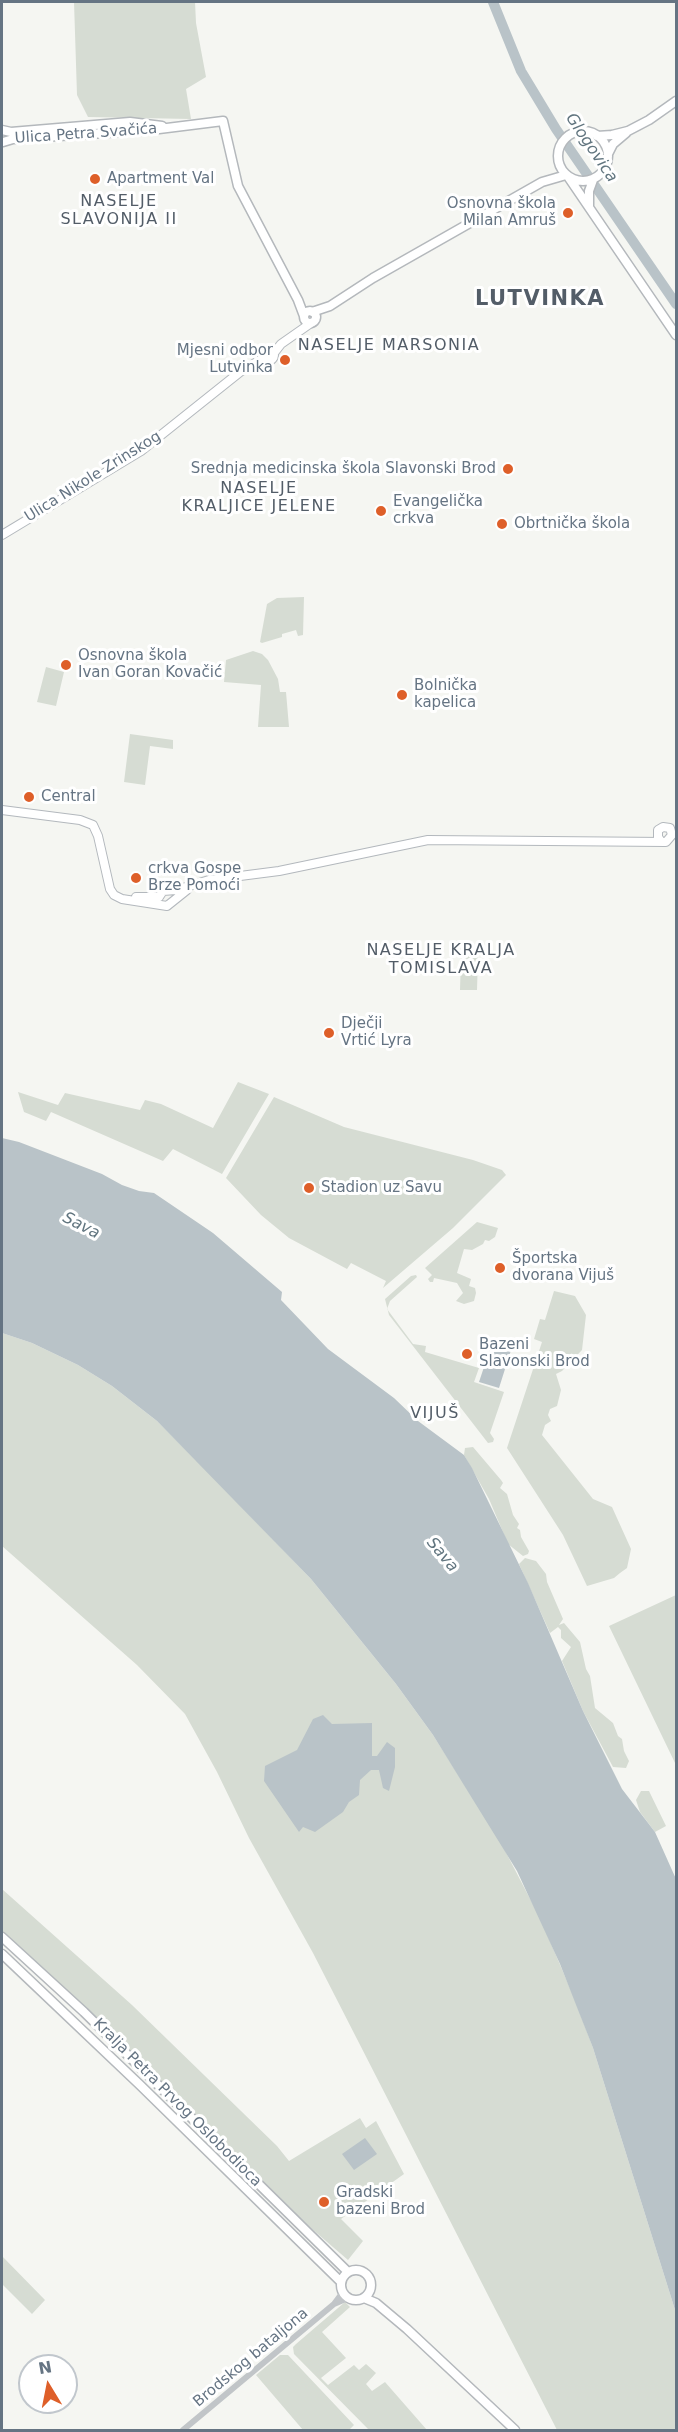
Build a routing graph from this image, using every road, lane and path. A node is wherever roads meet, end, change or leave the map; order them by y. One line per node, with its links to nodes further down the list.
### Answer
1 (676, 100): 4 (main road)
2 (170, 127): 3 (main road, Ulica Petra Svačića); 6 (main road, Ulica Petra Svačića); 13 (main road, Ulica Petra Svačića)
3 (2, 130): 6 (main road)
4 (628, 131): 5 (main road); 7 (main road)
5 (597, 136): 7 (main road); 8 (main road)
6 (2, 143)
7 (608, 154): 10 (main road)
8 (558, 161): 9 (main road); 11 (main road, Ulica Nikole Zrinskog)
9 (568, 176): 10 (main road); 11 (main road, Ulica Nikole Zrinskog); 12 (main road)
10 (591, 179): 12 (main road)
11 (542, 182): 13 (main road, Ulica Nikole Zrinskog)
12 (590, 209): 14 (main road)
13 (310, 317): 15 (main road, Ulica Nikole Zrinskog)
14 (676, 335)
15 (2, 535)
16 (2, 810): 21 (main road)
17 (674, 830): 18 (main road); 18 (main road)
18 (659, 836): 19 (main road)
19 (195, 884): 20 (main road); 22 (main road)
20 (170, 891): 21 (main road); 22 (main road)
21 (160, 900): 22 (main road)
22 (173, 901)
23 (2, 1937): 25 (main road, Kralja Petra Prvog Oslobodioca)
24 (2, 1954): 26 (main road, Kralja Petra Prvog Oslobodioca)
25 (159, 2085): 26 (main road); 27 (main road, Kralja Petra Prvog Oslobodioca)
26 (149, 2095): 28 (main road, Kralja Petra Prvog Oslobodioca)
27 (348, 2272): 28 (main road); 29 (main road)
28 (341, 2282): 30 (main road)
29 (370, 2291): 31 (main road); 32 (main road)
30 (345, 2295): 31 (main road); 33 (street, Brodskog bataljona)
31 (364, 2298): 32 (main road)
32 (376, 2303): 34 (main road)
33 (183, 2430)
34 (514, 2430)

